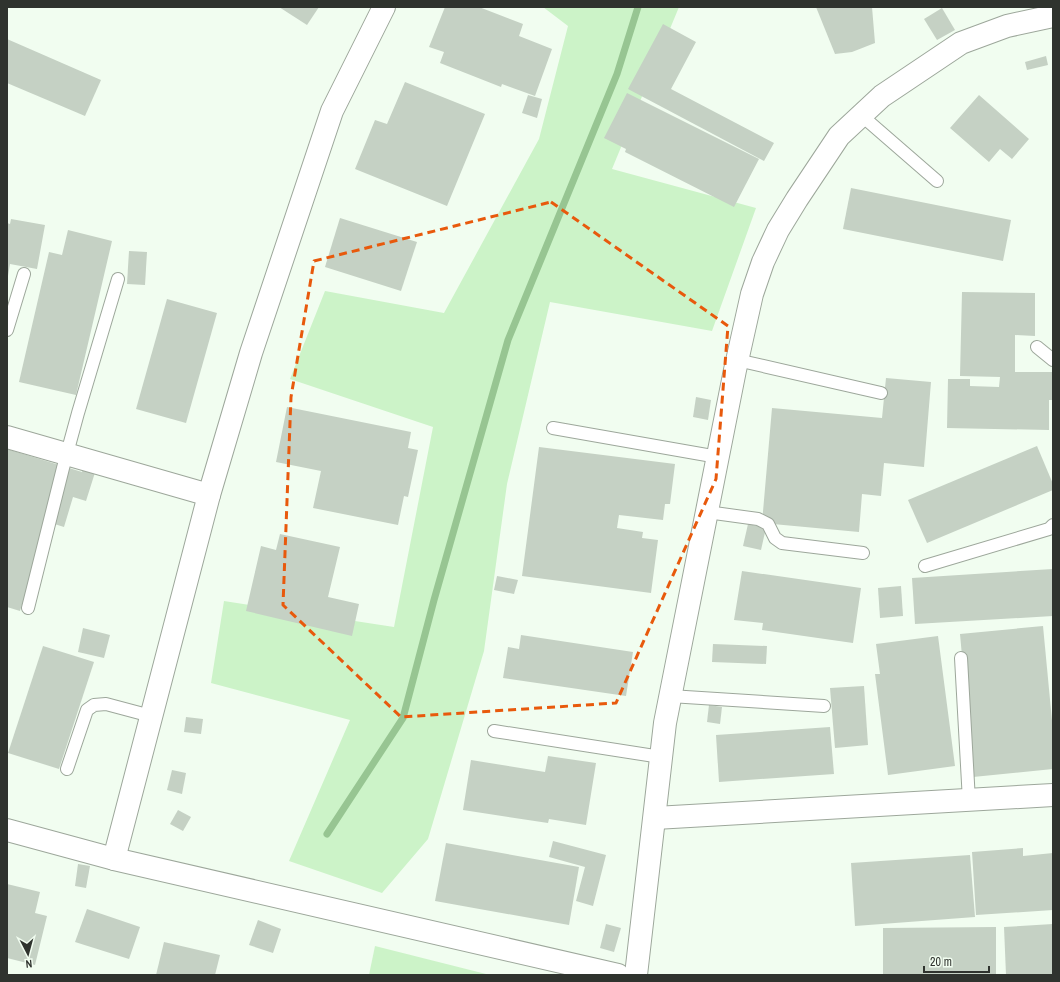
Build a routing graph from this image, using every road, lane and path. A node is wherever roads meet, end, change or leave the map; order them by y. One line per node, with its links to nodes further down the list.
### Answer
1 (384, 7): 16 (street)
2 (1053, 16): 3 (street)
3 (861, 115): 4 (lane); 9 (street)
4 (937, 181)
5 (24, 274): 7 (lane)
6 (118, 279): 14 (lane)
7 (7, 330)
8 (1037, 347): 10 (lane)
9 (737, 360): 11 (lane); 15 (street)
10 (1053, 360)
11 (881, 393)
12 (553, 428): 15 (lane)
13 (7, 437): 14 (street)
14 (66, 454): 16 (street); 21 (lane)
15 (718, 457): 17 (street)
16 (209, 496): 25 (street)
17 (707, 512): 19 (lane); 23 (street)
18 (1053, 525): 20 (lane)
19 (863, 552)
20 (925, 566)
21 (28, 608)
22 (961, 658): 30 (lane)
23 (670, 696): 24 (lane); 27 (street)
24 (824, 706)
25 (151, 716): 28 (lane); 33 (street)
26 (494, 731): 27 (lane)
27 (660, 757): 31 (street)
28 (67, 769)
29 (1053, 795): 30 (street)
30 (969, 801): 31 (street)
31 (655, 818): 35 (street)
32 (7, 830): 33 (street)
33 (114, 859): 34 (street)
34 (618, 975)
35 (636, 975)

